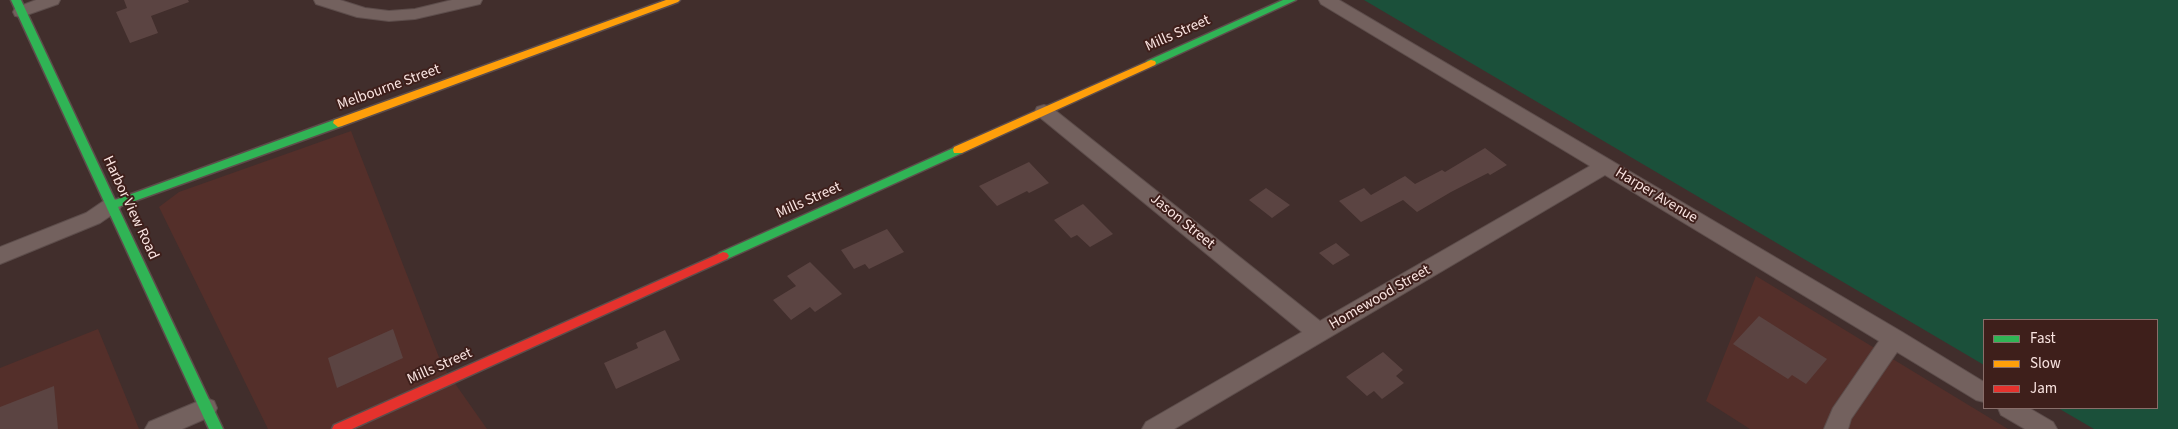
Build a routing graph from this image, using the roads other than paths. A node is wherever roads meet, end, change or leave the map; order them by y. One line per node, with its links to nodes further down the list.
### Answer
1 (52, 0): 8 (street)
2 (322, 0): 3 (street)
3 (474, 0)
4 (675, 0): 7 (street, Melbourne Street)
5 (1291, 0): 9 (street, Mills Street)
6 (1327, 0): 10 (street, Harper Avenue)
7 (657, 3): 11 (street, Melbourne Street)
8 (20, 4): 11 (street, Harbor View Road)
9 (1044, 111): 14 (street, Jason Street); 21 (street, Mills Street)
10 (1606, 166): 14 (street, Homewood Street); 15 (street, Harper Avenue)
11 (112, 205): 12 (street); 13 (street); 17 (street, Harbor View Road)
12 (0, 242)
13 (0, 256)
14 (1319, 333): 22 (street, Homewood Street)
15 (1894, 338): 16 (street, Harper Avenue); 23 (street)
16 (1983, 392)
17 (206, 408): 19 (street); 20 (street, Harbor View Road)
18 (2011, 409): 24 (street)
19 (157, 429)
20 (216, 429)
21 (339, 429)
22 (1154, 429)
23 (1836, 429)
24 (2045, 429)

